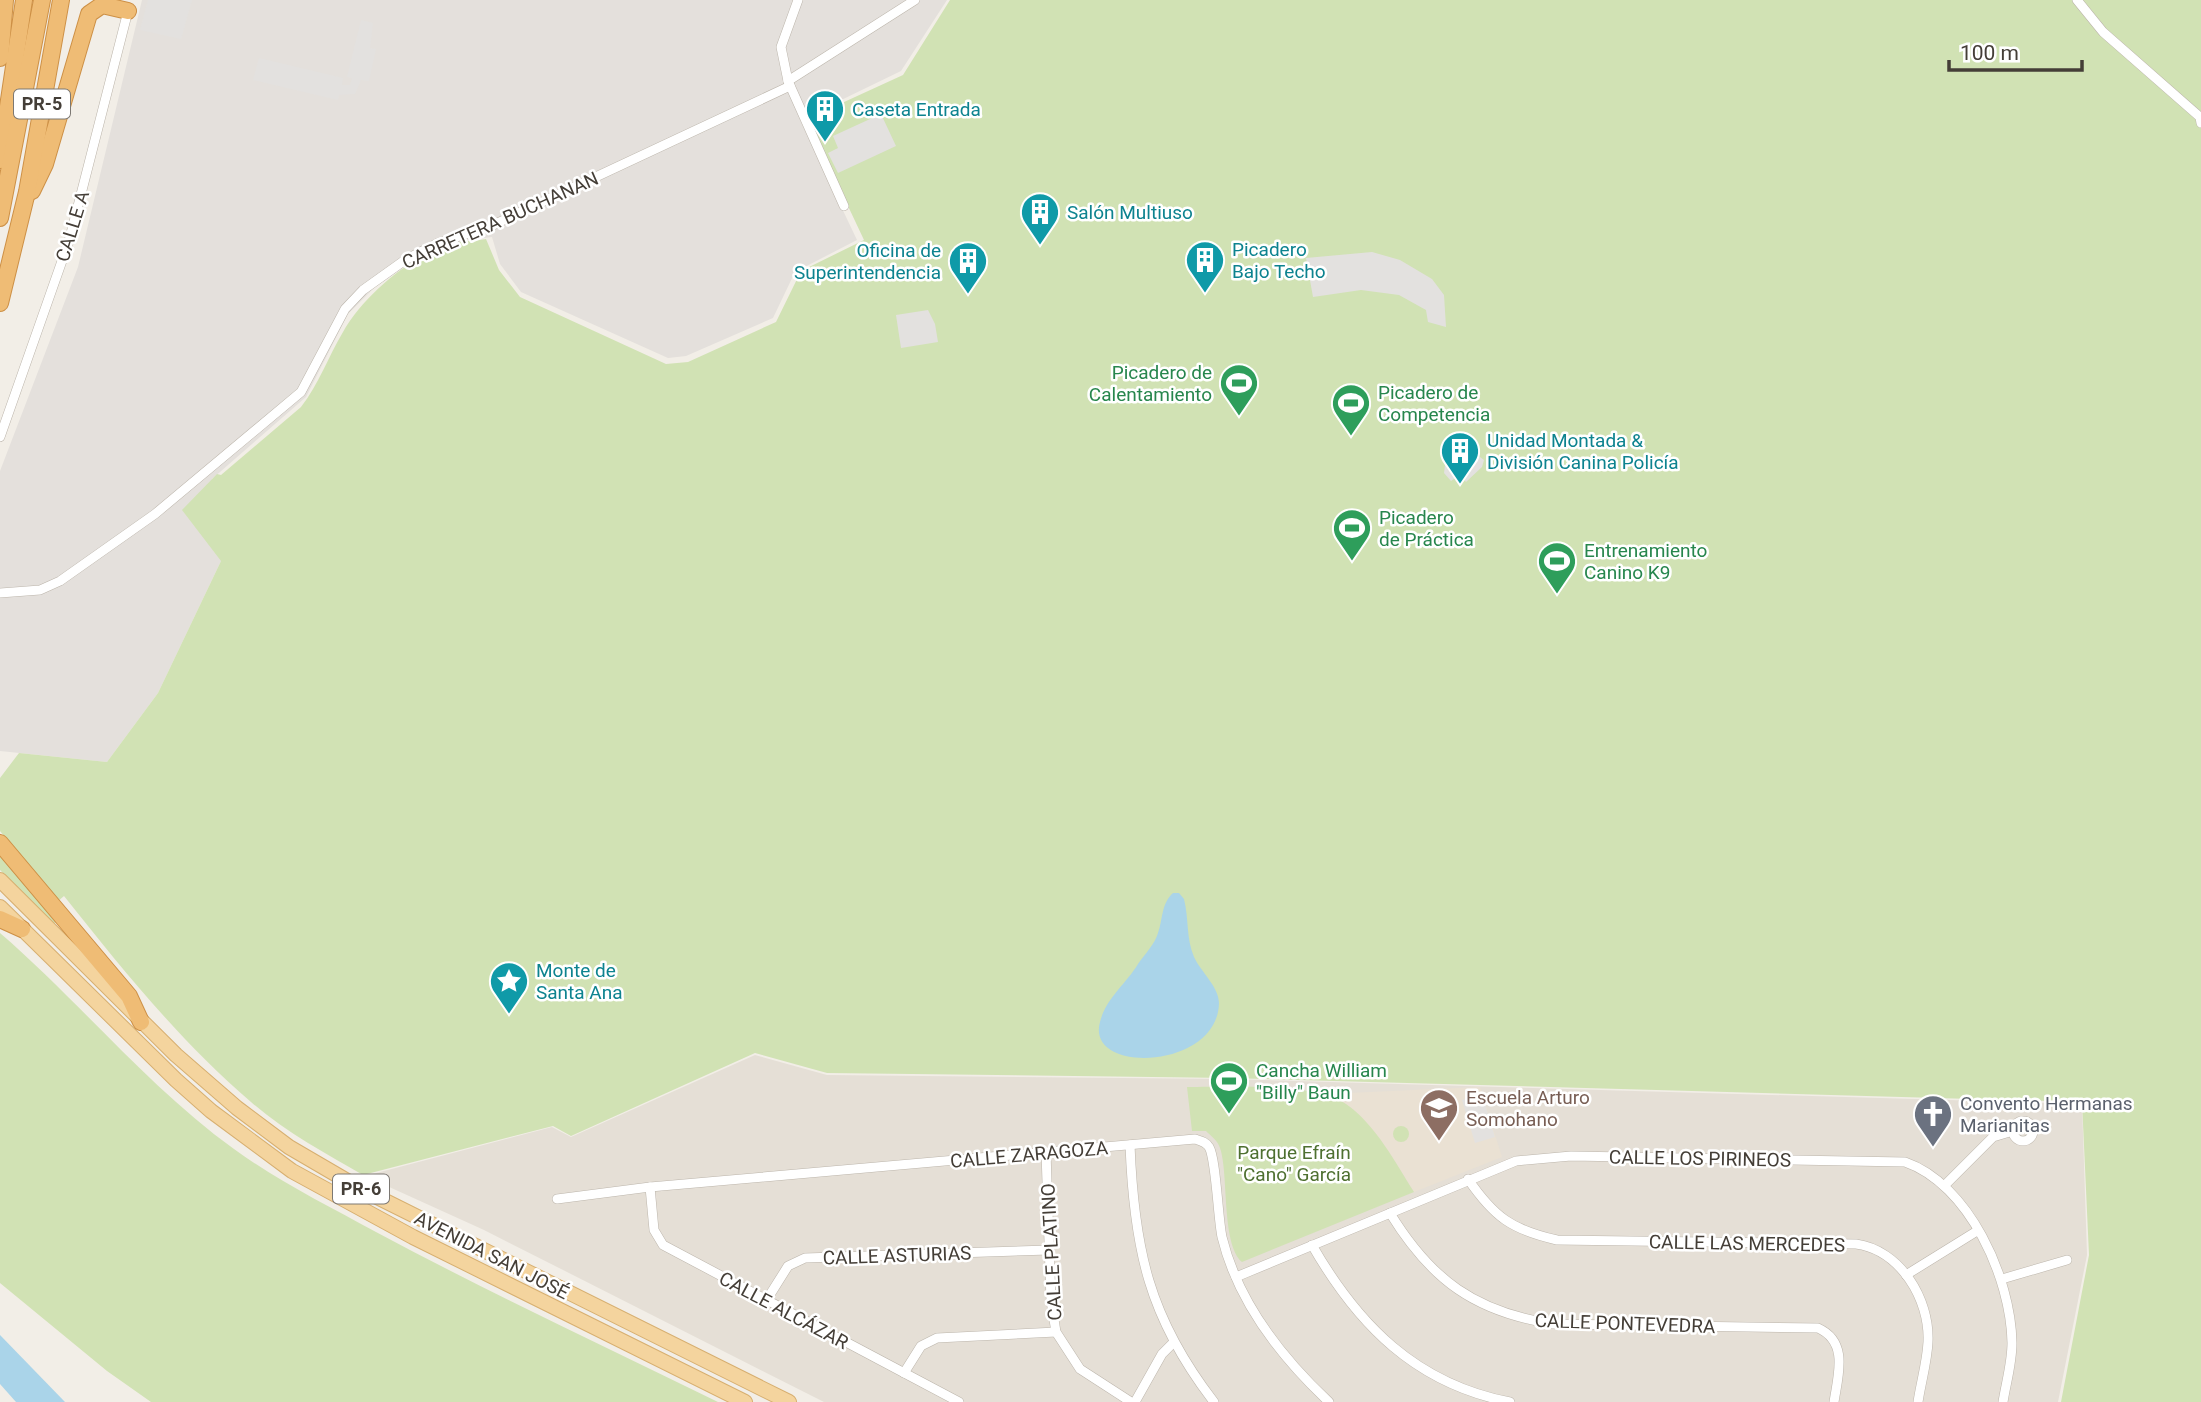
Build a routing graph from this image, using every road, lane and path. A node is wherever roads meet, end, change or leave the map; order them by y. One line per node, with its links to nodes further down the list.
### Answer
1 (5, 0): 9 (highway)
2 (24, 0): 12 (highway, PR-5)
3 (42, 0): 15 (highway)
4 (61, 0): 14 (highway, PR-5)
5 (798, 0): 10 (street)
6 (915, 0): 10 (street, CARRETERA BUCHANAN)
7 (2077, 0): 11 (street)
8 (128, 11): 14 (highway); 17 (street, CALLE A)
9 (0, 58)
10 (789, 84): 13 (street); 18 (street, CARRETERA BUCHANAN)
11 (2201, 123)
12 (0, 160)
13 (844, 206)
14 (23, 208): 16 (highway, PR-5)
15 (0, 218)
16 (0, 303)
17 (0, 437)
18 (0, 593)
19 (0, 843): 24 (highway)
20 (0, 880): 24 (main road, AVENIDA SAN JOSÉ / PR-6)
21 (0, 907): 23 (main road, AVENIDA SAN JOSÉ / PR-6)
22 (0, 919): 23 (highway)
23 (22, 929): 44 (main road, AVENIDA SAN JOSÉ / PR-6)
24 (141, 1022): 45 (main road, AVENIDA SAN JOSÉ / PR-6)
25 (2012, 1131): 29 (street)
26 (1130, 1145): 27 (street, CALLE ZARAGOZA); 38 (street, CALLE ZARAGOZA); 42 (street)
27 (1046, 1152): 30 (street, CALLE ZARAGOZA); 35 (street, CALLE PLATINO)
28 (1468, 1180): 29 (street, CALLE LOS PIRINEOS); 32 (street, CALLE LOS PIRINEOS); 37 (street, CALLE LAS MERCEDES)
29 (1946, 1184): 33 (street, CALLE LOS PIRINEOS)
30 (650, 1186): 31 (street, CALLE ZARAGOZA); 40 (street, CALLE ALCÁZAR)
31 (557, 1199)
32 (1390, 1213): 34 (street, CALLE LOS PIRINEOS); 51 (street, CALLE PONTEVEDRA)
33 (1977, 1231): 37 (street); 39 (street, CALLE LOS PIRINEOS)
34 (1312, 1245): 38 (street, CALLE LOS PIRINEOS); 50 (street)
35 (1049, 1250): 40 (street, CALLE ASTURIAS); 41 (street, CALLE PLATINO)
36 (2067, 1260): 39 (street)
37 (1906, 1275): 52 (street, CALLE LAS MERCEDES)
38 (1236, 1277): 49 (street, CALLE ZARAGOZA)
39 (2002, 1279): 53 (street, CALLE LOS PIRINEOS)
40 (766, 1301): 43 (street, CALLE ALCÁZAR)
41 (1056, 1332): 43 (street); 47 (street, CALLE PLATINO)
42 (1174, 1342): 47 (street); 48 (street)
43 (904, 1373): 46 (street, CALLE ALCÁZAR)
44 (745, 1402)
45 (789, 1402)
46 (959, 1402)
47 (1133, 1402)
48 (1214, 1402)
49 (1329, 1402)
50 (1510, 1402)
51 (1834, 1402)
52 (1918, 1402)
53 (2003, 1402)

